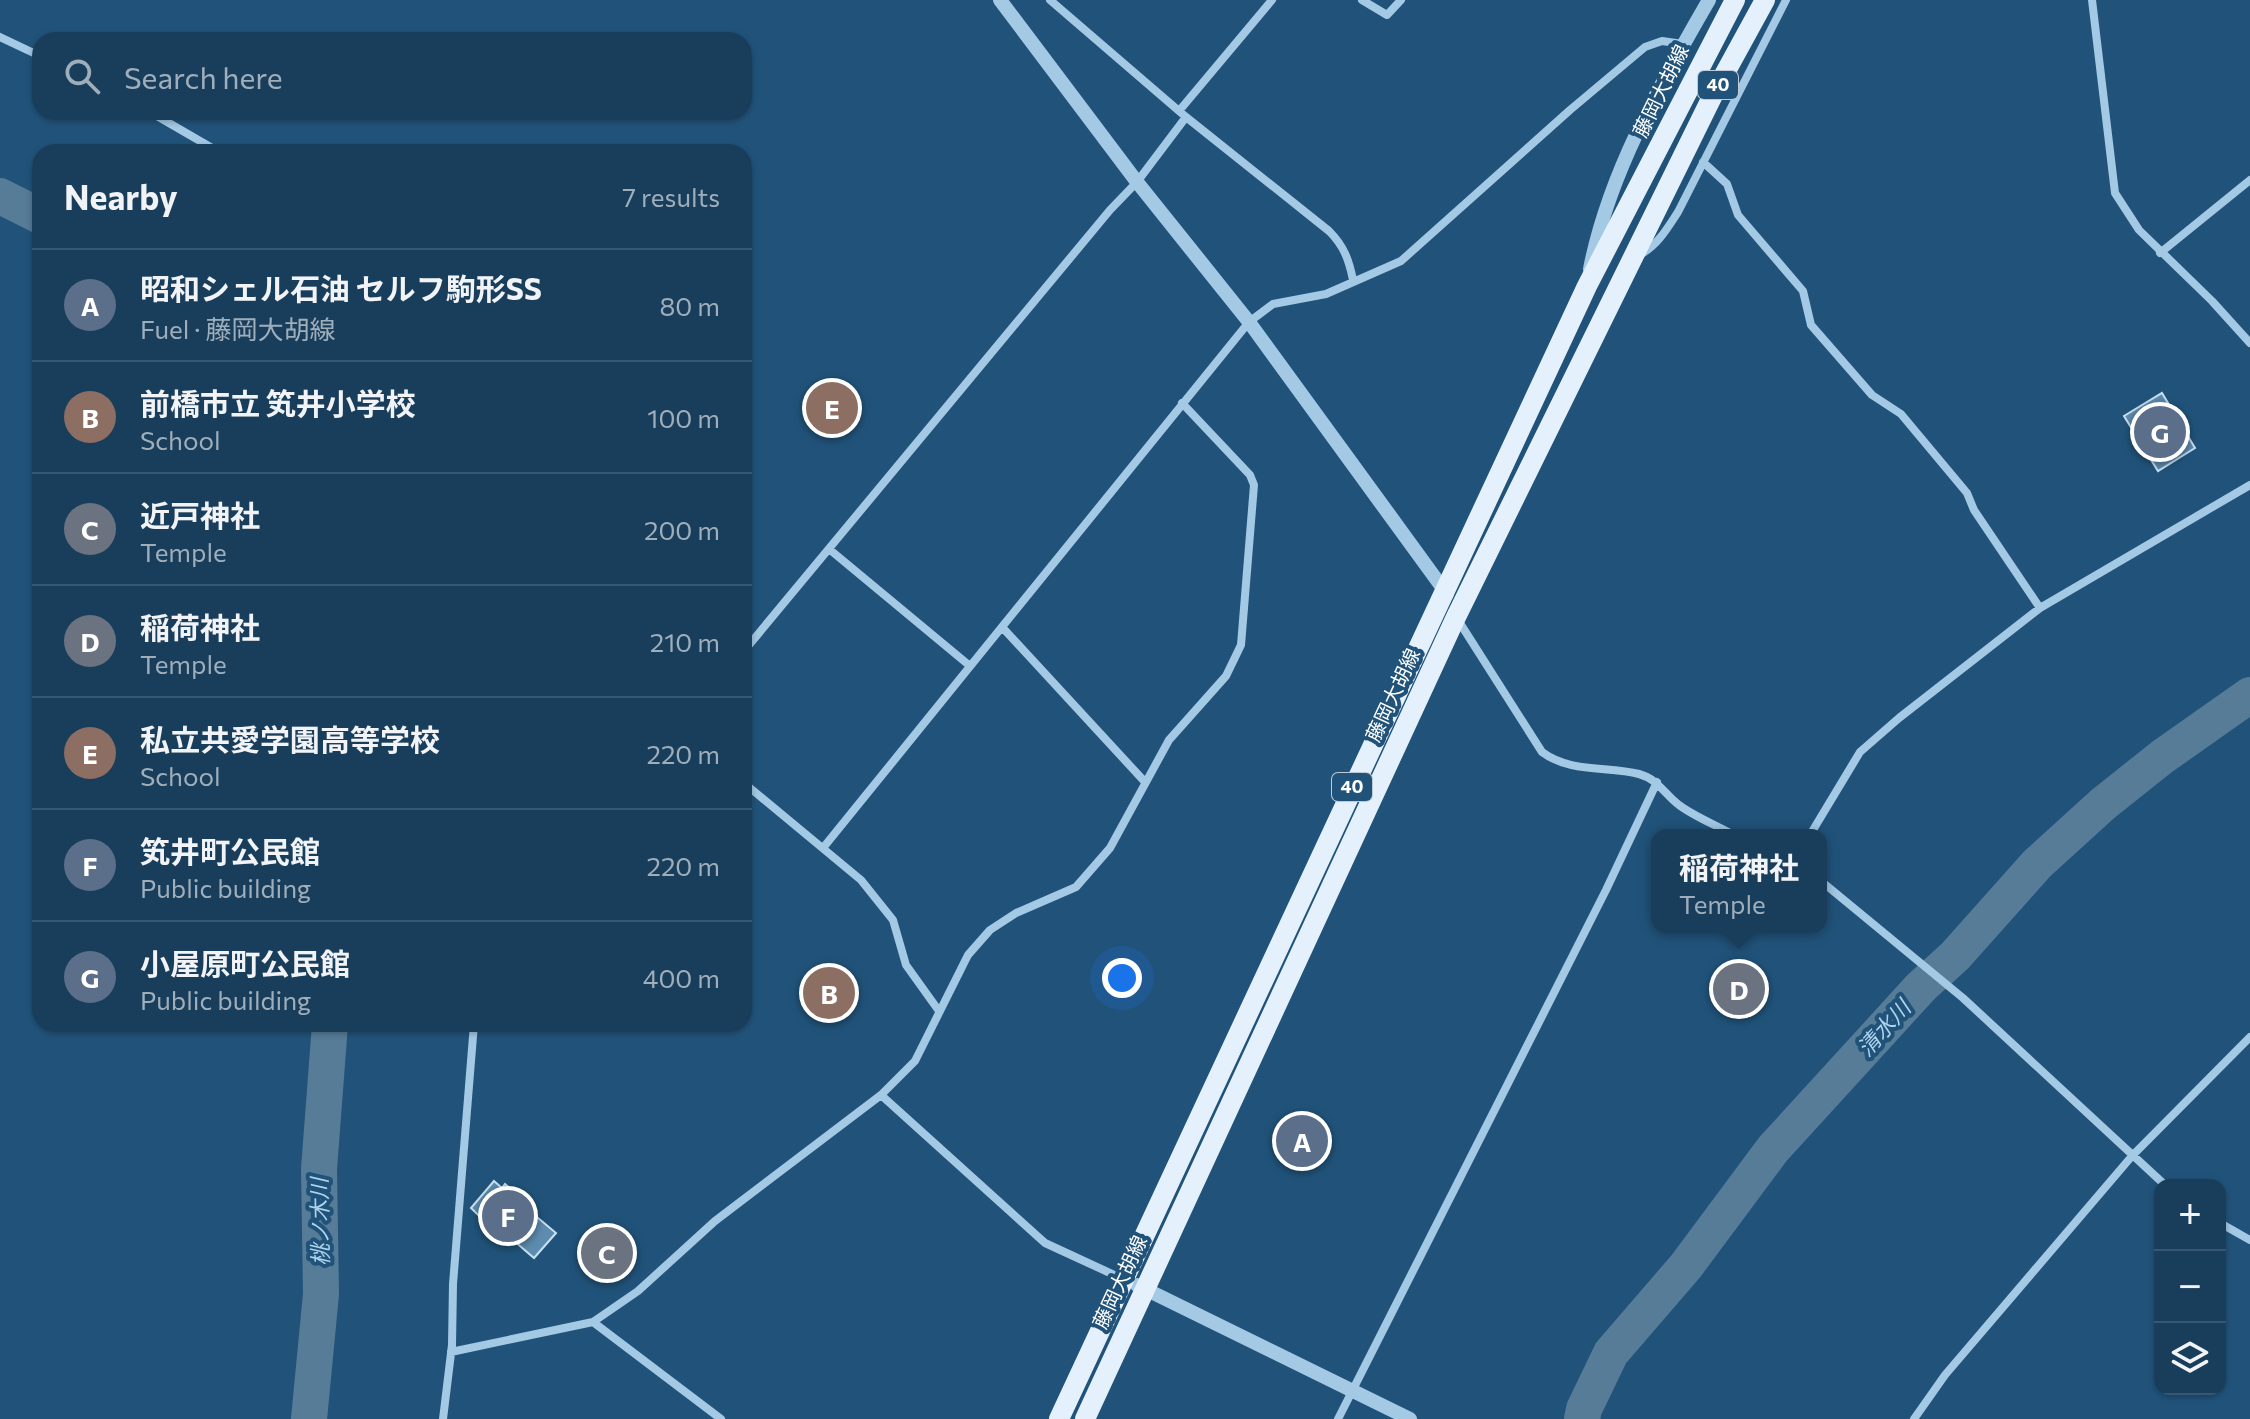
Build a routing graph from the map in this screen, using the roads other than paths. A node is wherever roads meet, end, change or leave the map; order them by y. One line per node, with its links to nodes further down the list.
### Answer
1 (1000, 0): 19 (street)
2 (1050, 0): 14 (street)
3 (1272, 0): 14 (street)
4 (1362, 0): 5 (street)
5 (1401, 0)
6 (1709, 0): 12 (street)
7 (1735, 0): 23 (main road, 藤岡大胡線 / 40)
8 (1765, 0): 21 (main road, 藤岡大胡線 / 40)
9 (1786, 0): 17 (street)
10 (2092, 0): 20 (street)
11 (0, 37): 13 (street)
12 (1683, 44): 22 (street); 23 (street)
13 (32, 52)
14 (1183, 114): 19 (street); 22 (street)
15 (164, 120): 16 (street)
16 (205, 144)
17 (1703, 162): 21 (street); 30 (street)
18 (2250, 180): 20 (street)
19 (1137, 182): 24 (street); 28 (street)
20 (2160, 253): 25 (street)
21 (1631, 260): 31 (main road, 藤岡大胡線 / 40)
22 (1353, 280): 24 (street)
23 (1587, 286): 29 (main road, 藤岡大胡線 / 40)
24 (1249, 322): 26 (street); 29 (street)
25 (2250, 343)
26 (1182, 403): 32 (street); 35 (street)
27 (2250, 485): 30 (street)
28 (829, 549): 33 (street); 34 (street)
29 (1445, 588): 31 (street); 50 (main road, 藤岡大胡線 / 40)
30 (2040, 608): 39 (street)
31 (1456, 617): 36 (street); 51 (main road, 藤岡大胡線 / 40)
32 (1002, 627): 34 (street); 35 (street)
33 (752, 641)
34 (970, 666): 40 (street)
35 (1145, 782): 42 (street)
36 (1657, 782): 38 (street); 54 (street)
37 (752, 790): 40 (street)
38 (1723, 829)
39 (1814, 829)
40 (823, 848): 42 (street)
41 (1827, 886): 46 (street)
42 (939, 1011): 45 (street)
43 (473, 1032): 53 (street)
44 (2250, 1037): 46 (street)
45 (881, 1095): 50 (street); 52 (street)
46 (2132, 1156): 47 (street); 61 (street)
47 (2158, 1179)
48 (2226, 1226): 49 (street)
49 (2250, 1240)
50 (1123, 1279): 51 (street); 57 (main road, 藤岡大胡線 / 40)
51 (1144, 1288): 54 (street); 58 (main road, 藤岡大胡線 / 40)
52 (593, 1322): 53 (street); 56 (street)
53 (451, 1352): 55 (street)
54 (1353, 1391): 59 (street); 60 (street)
55 (443, 1419)
56 (721, 1419)
57 (1059, 1419)
58 (1085, 1419)
59 (1338, 1419)
60 (1410, 1419)
61 (1914, 1419)

